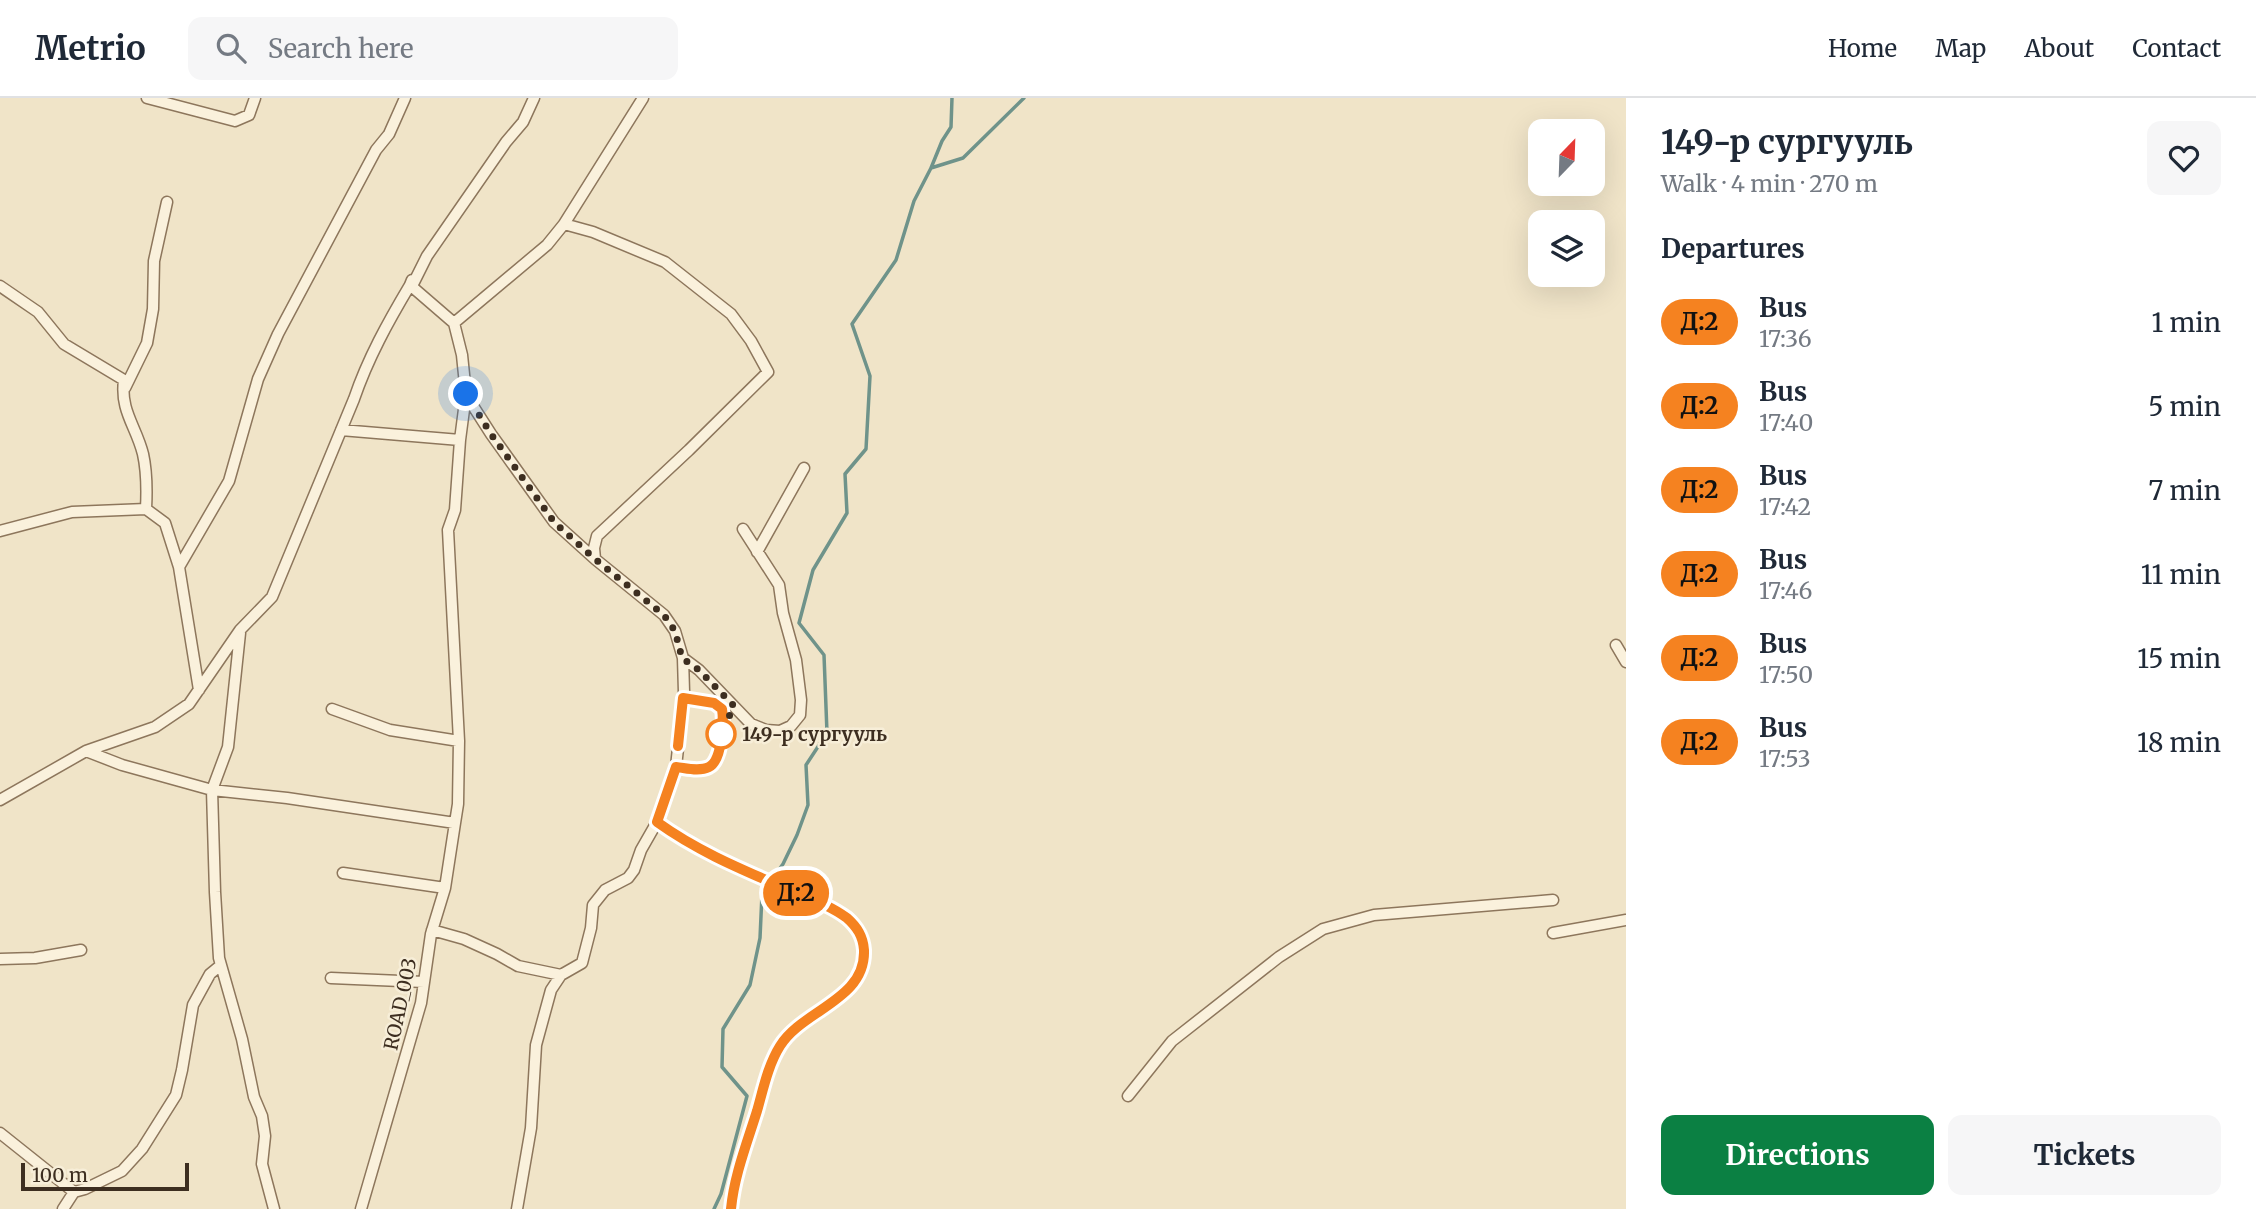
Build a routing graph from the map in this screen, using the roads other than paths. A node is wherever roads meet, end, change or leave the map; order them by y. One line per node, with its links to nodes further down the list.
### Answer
1 (147, 98): 2 (street)
2 (255, 98)
3 (405, 98): 21 (street)
4 (534, 98): 8 (street)
5 (643, 98): 7 (street)
6 (167, 202): 11 (street)
7 (564, 224): 10 (street); 20 (street)
8 (410, 285): 10 (street); 13 (street)
9 (0, 286): 11 (street)
10 (454, 323): 12 (street)
11 (122, 394): 16 (street)
12 (466, 394): 14 (street, ROAD_003); 20 (street)
13 (341, 430): 14 (street); 22 (street)
14 (460, 440): 28 (street, ROAD_003)
15 (804, 468): 19 (street)
16 (146, 509): 18 (street); 21 (street)
17 (743, 529): 19 (street)
18 (0, 531)
19 (757, 552): 24 (street)
20 (595, 559): 24 (street)
21 (179, 566): 26 (street)
22 (240, 630): 26 (street); 30 (street)
23 (1616, 645): 25 (street)
24 (682, 658): 32 (street)
25 (1626, 662)
26 (199, 690): 29 (street)
27 (332, 709): 28 (street)
28 (458, 741): 33 (street, ROAD_003)
29 (86, 751): 30 (street); 31 (street)
30 (212, 790): 33 (street); 42 (street)
31 (0, 800)
32 (657, 822): 43 (street); 53 (street)
33 (456, 823): 35 (street, ROAD_003)
34 (343, 873): 35 (street)
35 (445, 888): 38 (street, ROAD_003)
36 (1553, 900): 46 (street)
37 (1626, 920): 39 (street)
38 (432, 930): 43 (street); 45 (street, ROAD_003)
39 (1553, 933)
40 (81, 950): 41 (street)
41 (0, 959)
42 (221, 965): 48 (street); 50 (street)
43 (561, 975): 52 (street)
44 (331, 978): 45 (street)
45 (424, 982): 51 (street, ROAD_003)
46 (1128, 1096)
47 (0, 1133): 48 (street)
48 (74, 1192): 49 (street)
49 (64, 1209)
50 (274, 1209)
51 (361, 1209)
52 (517, 1209)
53 (731, 1209)

